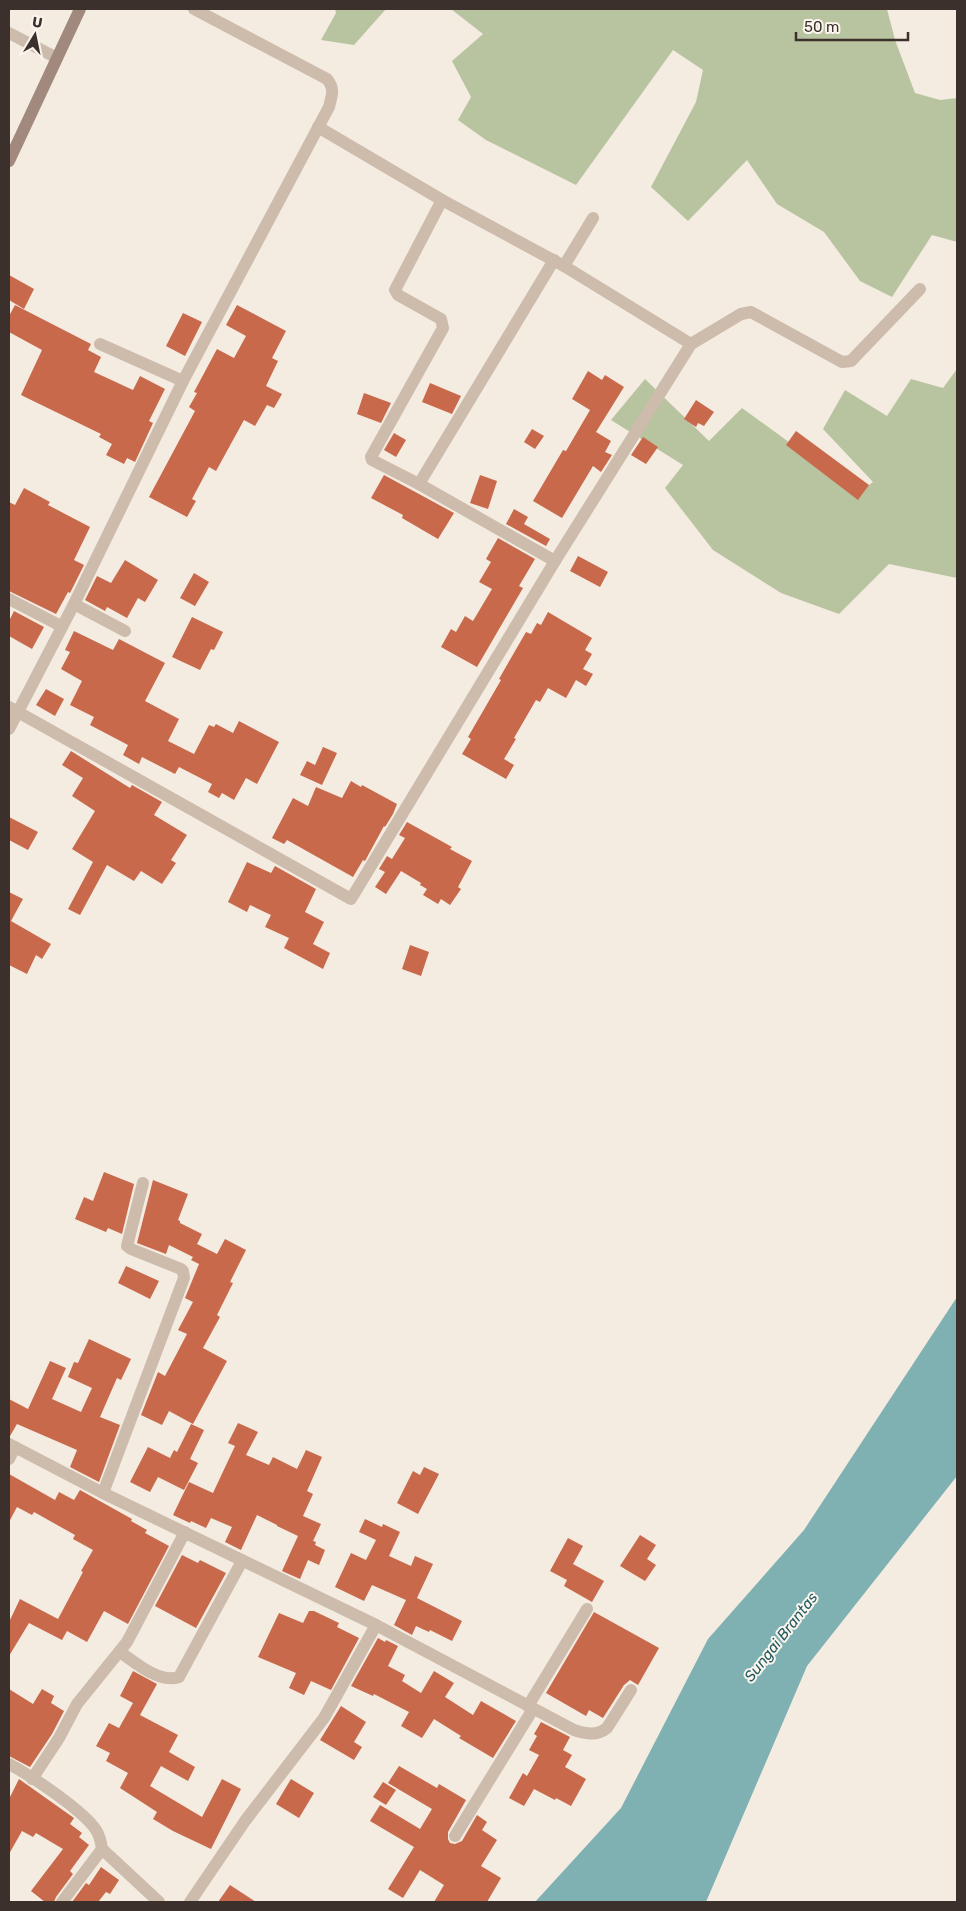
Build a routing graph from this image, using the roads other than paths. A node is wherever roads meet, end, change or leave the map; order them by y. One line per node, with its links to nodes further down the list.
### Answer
1 (80, 9): 4 (main road)
2 (194, 9): 5 (street)
3 (9, 33): 4 (street)
4 (57, 58): 6 (main road)
5 (318, 127): 7 (street); 13 (street)
6 (9, 161)
7 (442, 200): 9 (street); 14 (street)
8 (593, 218): 9 (street)
9 (559, 263): 12 (street); 14 (street)
10 (920, 289): 12 (street)
11 (100, 344): 13 (street)
12 (691, 344): 15 (street)
13 (183, 381): 17 (street)
14 (419, 484): 15 (street)
15 (555, 561): 20 (street)
16 (9, 599): 18 (street)
17 (74, 604): 18 (street); 19 (street)
18 (61, 626): 20 (street)
19 (125, 631)
20 (13, 709): 21 (street)
21 (9, 729)
22 (144, 1183): 25 (street)
23 (12, 1445): 24 (street); 25 (street)
24 (9, 1459)
25 (104, 1493): 26 (street)
26 (185, 1532): 27 (street); 30 (street)
27 (242, 1561): 29 (street); 30 (street)
28 (587, 1609): 32 (street)
29 (376, 1625): 32 (street); 39 (street)
30 (120, 1652): 34 (street)
31 (631, 1690): 32 (street)
32 (530, 1708): 35 (street)
33 (9, 1764): 34 (street)
34 (32, 1779): 36 (street)
35 (455, 1836)
36 (102, 1848): 37 (street); 38 (street)
37 (62, 1902)
38 (159, 1902)
39 (190, 1902)

